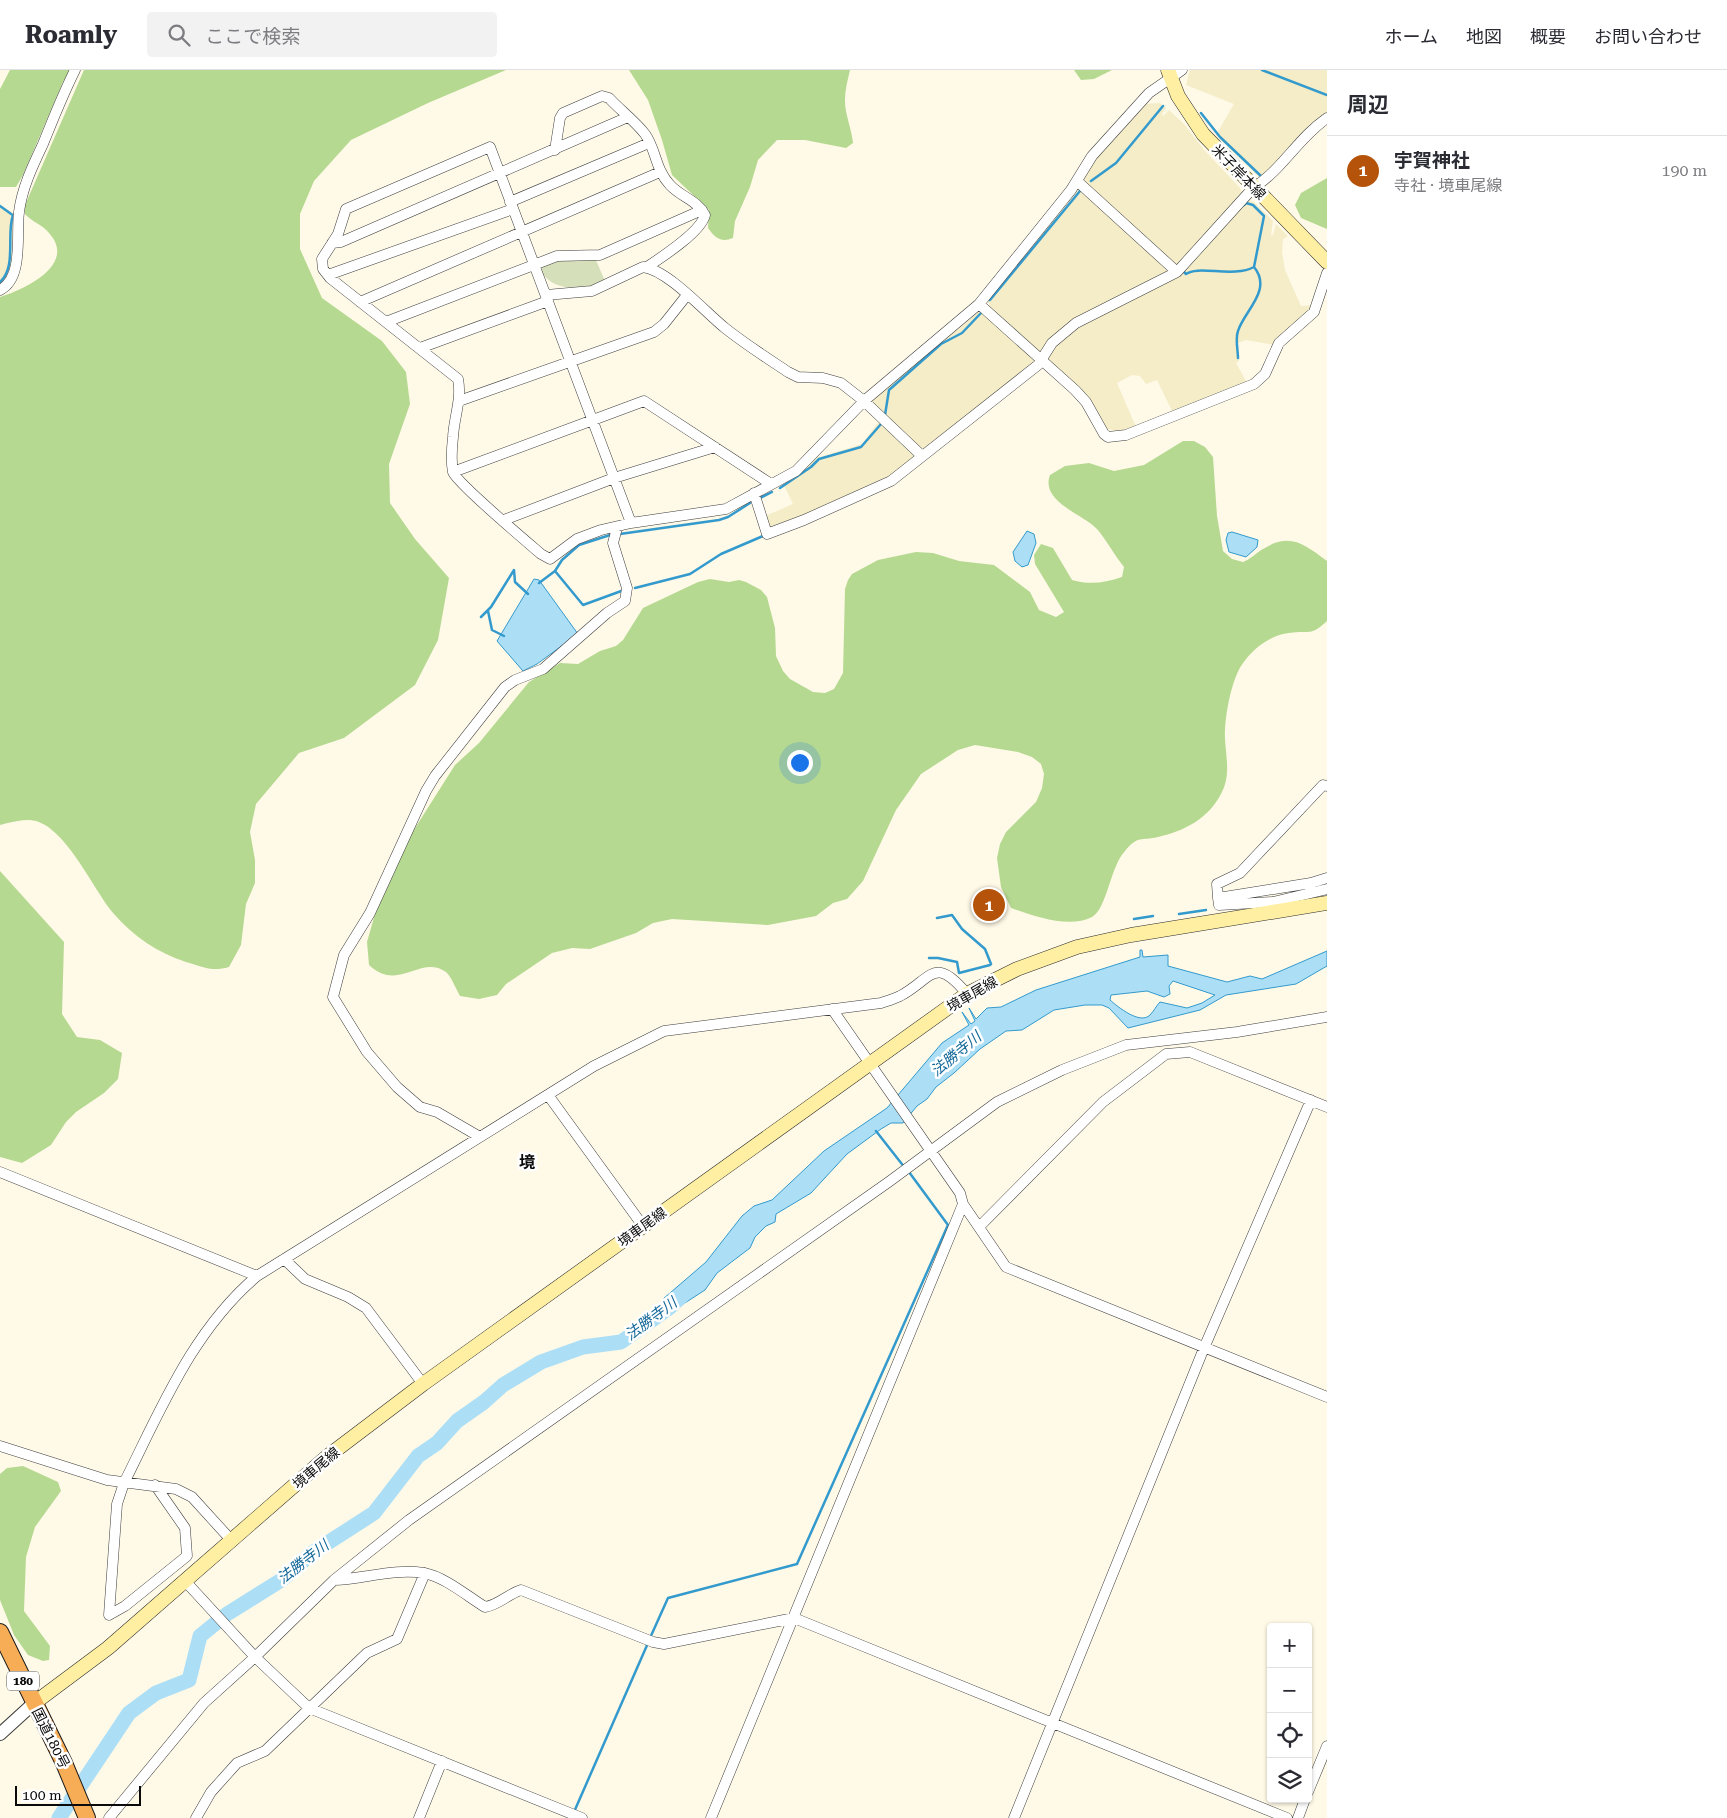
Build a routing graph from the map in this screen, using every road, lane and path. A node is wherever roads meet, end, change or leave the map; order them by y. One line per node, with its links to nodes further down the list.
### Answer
1 (75, 70): 21 (street)
2 (1173, 72): 9 (street); 10 (main road, 米子岸本線)
3 (628, 117): 5 (street); 6 (street); 6 (street)
4 (1327, 118): 10 (street)
5 (648, 143): 7 (street); 11 (street)
6 (555, 150): 8 (street)
7 (660, 172): 12 (street); 13 (street)
8 (500, 175): 11 (street); 14 (street); 14 (street)
9 (1077, 180): 18 (street); 25 (street)
10 (1253, 188): 15 (main road, 米子岸本線); 18 (street)
11 (512, 205): 13 (street); 20 (street)
12 (702, 210): 16 (street); 17 (street)
13 (522, 231): 16 (street); 24 (street)
14 (332, 243): 20 (street)
15 (1327, 262)
16 (534, 266): 23 (street); 26 (street)
17 (647, 267): 22 (street); 23 (street)
18 (1177, 272): 28 (street)
19 (1327, 273): 28 (street)
20 (328, 276): 24 (street)
21 (0, 290)
22 (687, 294): 29 (street); 31 (street)
23 (547, 298): 27 (street); 29 (street)
24 (360, 302): 26 (street)
25 (979, 304): 28 (street); 31 (street)
26 (386, 322): 27 (street)
27 (420, 348): 30 (street)
28 (1042, 360): 34 (street)
29 (570, 361): 30 (street); 32 (street)
30 (459, 401): 35 (street)
31 (864, 401): 34 (street); 37 (street)
32 (593, 420): 33 (street); 35 (street); 36 (street)
33 (715, 447): 36 (street); 37 (street)
34 (921, 455): 38 (street)
35 (453, 472): 39 (street)
36 (614, 478): 39 (street); 40 (street)
37 (771, 484): 38 (street)
38 (754, 492): 40 (street)
39 (504, 520): 41 (street)
40 (631, 523): 41 (street)
41 (617, 528): 54 (street)
42 (1327, 786): 45 (street)
43 (1327, 878): 45 (street)
44 (1327, 889): 45 (street)
45 (1218, 898)
46 (1327, 903): 47 (main road, 境車尾線)
47 (967, 994): 48 (street); 50 (main road, 境車尾線)
48 (832, 1009): 50 (street); 51 (street)
49 (1327, 1017): 55 (street)
50 (869, 1063): 55 (street); 58 (main road, 境車尾線)
51 (548, 1095): 54 (street); 58 (street)
52 (1310, 1100): 53 (street); 59 (street); 62 (street)
53 (1327, 1107)
54 (480, 1137): 60 (street)
55 (927, 1148): 57 (street); 70 (street)
56 (0, 1172): 61 (street)
57 (963, 1204): 59 (street); 72 (street)
58 (643, 1226): 63 (main road, 境車尾線)
59 (979, 1227): 62 (street)
60 (284, 1259): 61 (street); 63 (street)
61 (257, 1276): 66 (street)
62 (1204, 1348): 64 (street); 77 (street)
63 (423, 1384): 68 (main road, 境車尾線)
64 (1327, 1397)
65 (0, 1446): 66 (street)
66 (124, 1483): 67 (street); 67 (street)
67 (155, 1485): 68 (street)
68 (232, 1541): 71 (main road, 境車尾線)
69 (425, 1573): 70 (street); 72 (street); 76 (street)
70 (334, 1580): 74 (street)
71 (186, 1582): 74 (street); 75 (main road, 境車尾線)
72 (794, 1618): 77 (street); 88 (street)
73 (0, 1632): 75 (highway, 国道180号 / 180)
74 (255, 1657): 76 (street); 84 (street)
75 (33, 1704): 78 (street); 83 (highway, 国道180号 / 180)
76 (309, 1708): 80 (street); 85 (street)
77 (1052, 1724): 89 (street); 90 (street)
78 (0, 1734)
79 (1327, 1746): 81 (street)
80 (442, 1761): 86 (street); 87 (street)
81 (1312, 1782)
82 (1304, 1803): 91 (street)
83 (86, 1818)
84 (109, 1818)
85 (196, 1818)
86 (419, 1818)
87 (582, 1818)
88 (711, 1818)
89 (1014, 1818)
90 (1287, 1818)
91 (1298, 1818)

